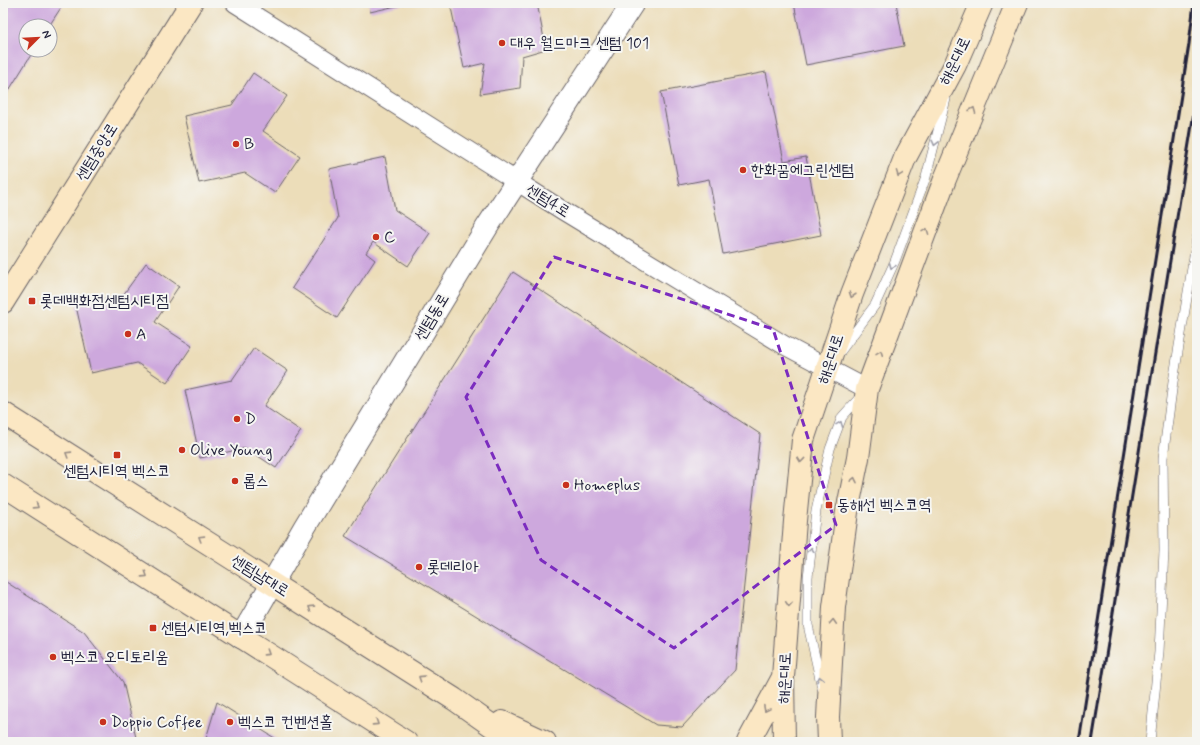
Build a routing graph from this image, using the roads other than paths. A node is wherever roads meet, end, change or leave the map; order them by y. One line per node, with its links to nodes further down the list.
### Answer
1 (191, 3): 8 (main road, 센텀중앙로)
2 (235, 3): 6 (street, 센텀4로)
3 (633, 3): 6 (street, 센텀동로)
4 (982, 3): 9 (main road, 해운대로, one-way to 9)
5 (1017, 3): 10 (main road, one-way to 5)
6 (517, 182): 9 (street, 센텀4로); 13 (street, 센텀동로)
7 (1197, 238): 24 (lane)
8 (3, 302)
9 (828, 369): 10 (street, 센텀4로); 15 (main road, 해운대로, one-way to 15)
10 (867, 389): 17 (main road, one-way to 10); 17 (lane, one-way to 10)
11 (3, 413): 13 (main road, 센텀남대로, one-way to 11)
12 (3, 484): 14 (main road, one-way to 14)
13 (272, 583): 14 (street, 센텀동로); 16 (main road, 센텀남대로, one-way to 13)
14 (242, 637): 18 (main road, one-way to 18)
15 (783, 677): 21 (main road, one-way to 21); 22 (main road, 해운대로)
16 (454, 699): 19 (main road, 센텀남대로); 20 (main road)
17 (828, 717): 23 (main road)
18 (406, 742)
19 (515, 742)
20 (545, 742)
21 (748, 742)
22 (784, 742)
23 (829, 742)
24 (1150, 742)

